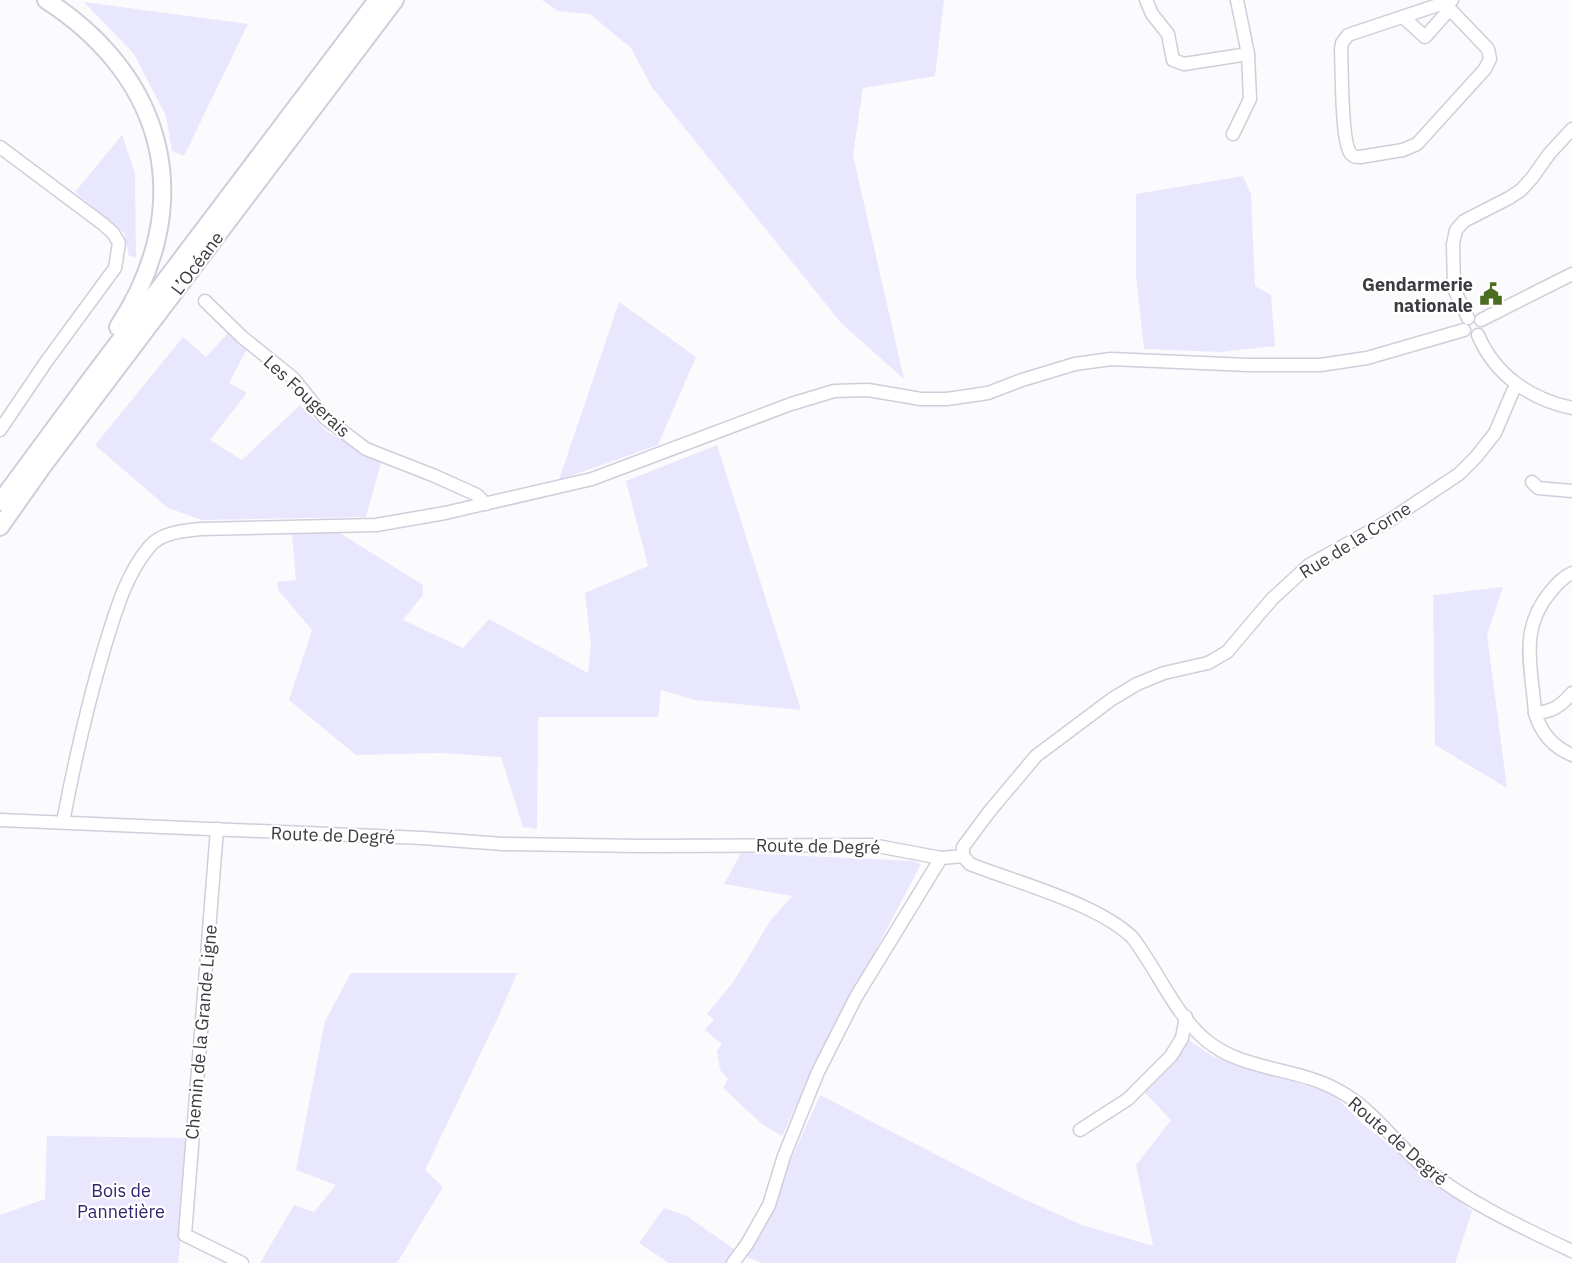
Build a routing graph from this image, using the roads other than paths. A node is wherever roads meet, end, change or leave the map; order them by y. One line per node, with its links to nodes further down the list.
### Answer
1 (46, 0): 17 (highway)
2 (395, 0): 6 (highway, L’Océane)
3 (1146, 0): 8 (street)
4 (1237, 0): 8 (street)
5 (1449, 5): 7 (street); 7 (street); 7 (street)
6 (378, 7): 17 (highway, L’Océane); 25 (highway, L’Océane)
7 (1403, 16)
8 (1248, 54): 10 (street)
9 (1572, 129): 15 (street)
10 (1233, 134)
11 (0, 147): 20 (street)
12 (1572, 274): 14 (street)
13 (205, 301): 24 (street, Les Fougerais)
14 (1482, 320): 15 (street); 16 (street)
15 (1466, 324): 16 (street); 24 (street)
16 (1478, 335): 18 (street)
17 (93, 376): 23 (highway, L’Océane)
18 (1518, 386): 19 (street); 33 (street, Rue de la Corne)
19 (1572, 408)
20 (0, 430)
21 (1533, 482): 22 (street)
22 (1572, 491)
23 (0, 502)
24 (486, 504): 31 (street)
25 (0, 527)
26 (1572, 573): 28 (street)
27 (1572, 693): 28 (street)
28 (1535, 713): 29 (street)
29 (1572, 755)
30 (0, 820): 31 (street, Route de Degré)
31 (63, 822): 32 (street, Route de Degré)
32 (217, 829): 34 (street, Route de Degré); 38 (street, Chemin de la Grande Ligne)
33 (963, 856): 34 (street, Route de Degré); 35 (street, Route de Degré)
34 (941, 858): 39 (street)
35 (1186, 1017): 36 (street); 37 (street, Route de Degré)
36 (1080, 1130)
37 (1572, 1251)
38 (242, 1263)
39 (733, 1263)

